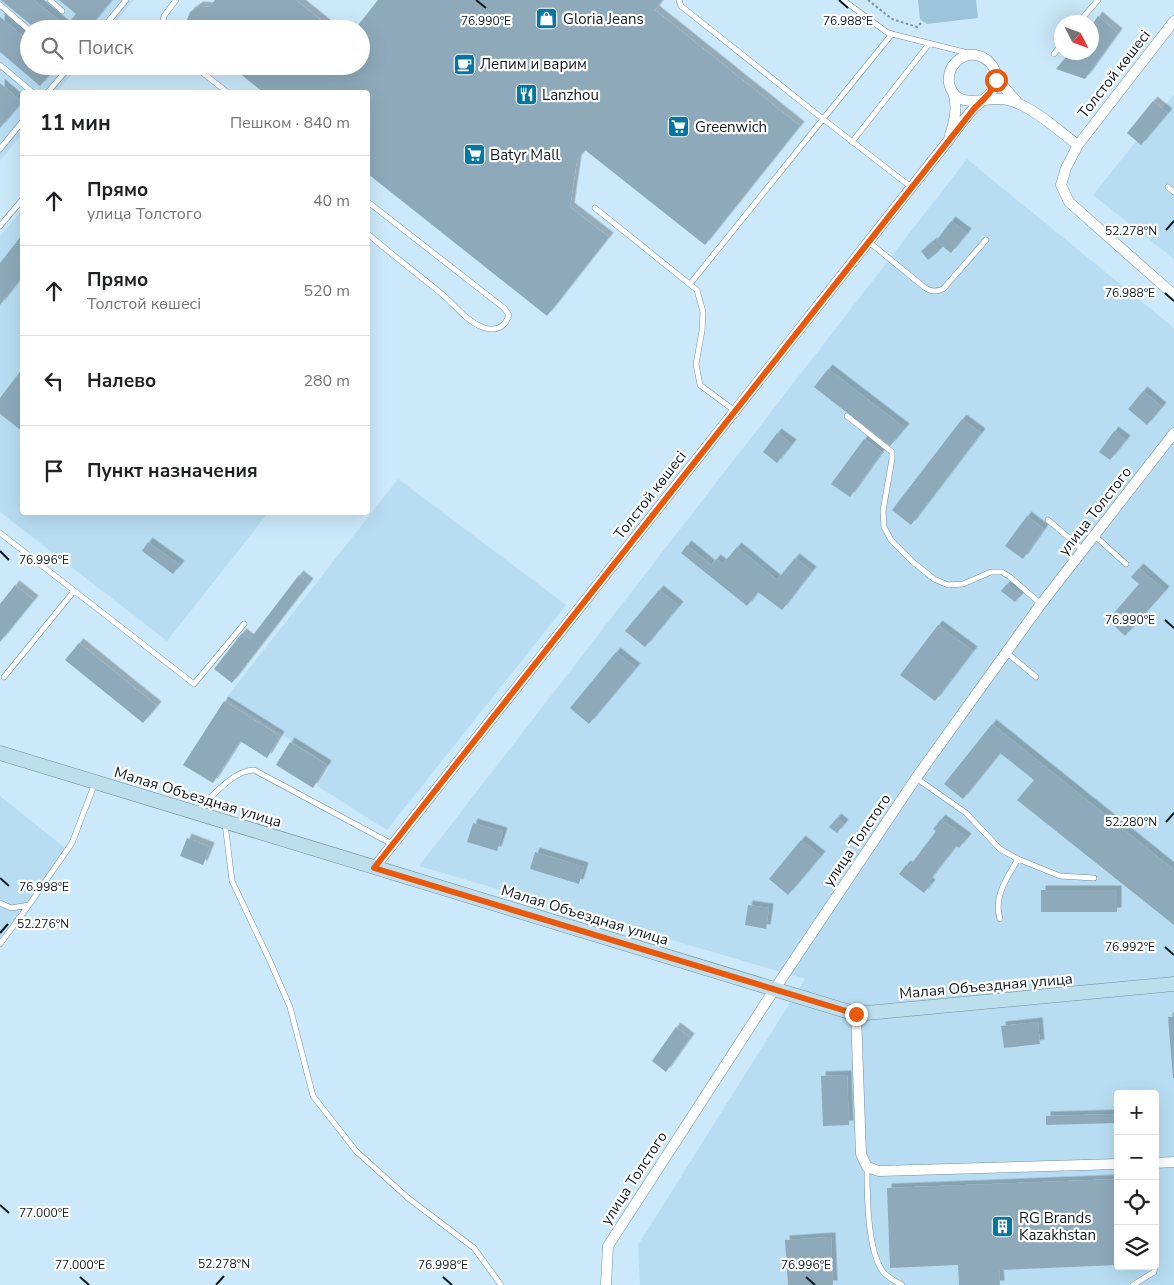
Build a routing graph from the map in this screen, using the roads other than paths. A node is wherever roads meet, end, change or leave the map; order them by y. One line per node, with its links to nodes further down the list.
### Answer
1 (50, 0): 8 (lane)
2 (126, 0): 10 (lane)
3 (176, 0): 11 (lane)
4 (679, 0): 27 (lane)
5 (843, 0): 14 (lane)
6 (1098, 0): 9 (lane)
7 (0, 4): 13 (lane)
8 (62, 11)
9 (1086, 15)
10 (109, 20)
11 (163, 20)
12 (1174, 21): 31 (street, Толстой көшесі)
13 (20, 22)
14 (892, 34): 15 (lane); 27 (lane)
15 (929, 44): 16 (lane); 30 (lane)
16 (975, 55): 18 (street); 24 (street)
17 (0, 65): 21 (lane)
18 (996, 72): 25 (street); 26 (street)
19 (62, 75): 22 (lane)
20 (205, 75): 23 (lane)
21 (30, 90)
22 (50, 90)
23 (224, 90)
24 (953, 92): 25 (street); 29 (street)
25 (983, 100): 26 (street); 29 (street)
26 (1018, 103): 31 (street)
27 (823, 119): 30 (lane); 43 (lane)
28 (20, 124): 32 (lane)
29 (948, 141): 34 (street, Толстой көшесі)
30 (852, 142): 34 (lane)
31 (1078, 145): 44 (street, Толстой көшесі)
32 (0, 149)
33 (1168, 187): 35 (lane)
34 (911, 188): 42 (street, Толстой көшесі)
35 (1174, 192)
36 (20, 202): 39 (lane)
37 (370, 204): 40 (lane)
38 (595, 208): 43 (lane)
39 (0, 226)
40 (370, 236)
41 (986, 240): 42 (lane)
42 (869, 242): 45 (street, Толстой көшесі)
43 (690, 284): 45 (lane)
44 (1174, 295)
45 (735, 412): 64 (street, Толстой көшесі)
46 (847, 416): 54 (lane)
47 (1174, 433): 50 (street, улица Толстого)
48 (1048, 520): 51 (lane)
49 (0, 533): 53 (lane)
50 (1095, 536): 51 (street, улица Толстого); 52 (lane)
51 (1083, 550): 54 (street, улица Толстого)
52 (1126, 564)
53 (74, 591): 55 (lane); 57 (lane)
54 (1041, 604): 56 (street, улица Толстого)
55 (244, 624)
56 (1006, 652): 58 (lane); 60 (street, улица Толстого)
57 (4, 677)
58 (1036, 677)
59 (0, 753): 61 (street, Малая Объездная улица)
60 (916, 778): 65 (lane); 73 (street, улица Толстого)
61 (96, 782): 62 (street, Малая Объездная улица); 69 (lane)
62 (195, 813): 63 (street, Малая Объездная улица); 64 (lane)
63 (224, 822): 66 (street, Малая Объездная улица); 80 (lane)
64 (392, 844): 66 (street, Толстой көшесі)
65 (1018, 859): 67 (lane); 70 (lane)
66 (374, 868): 73 (street, Малая Объездная улица)
67 (1094, 878)
68 (0, 903): 69 (lane)
69 (29, 905): 71 (lane)
70 (1000, 919)
71 (0, 944)
72 (1174, 984): 74 (street, Малая Объездная улица)
73 (774, 990): 74 (street, Малая Объездная улица); 81 (street, улица Толстого)
74 (856, 1014): 78 (street)
75 (1174, 1162): 76 (street)
76 (1159, 1163)
77 (1114, 1164): 78 (street)
78 (867, 1166): 82 (lane)
79 (1154, 1270): 83 (lane)
80 (501, 1285)
81 (606, 1285)
82 (902, 1285)
83 (1133, 1285)

